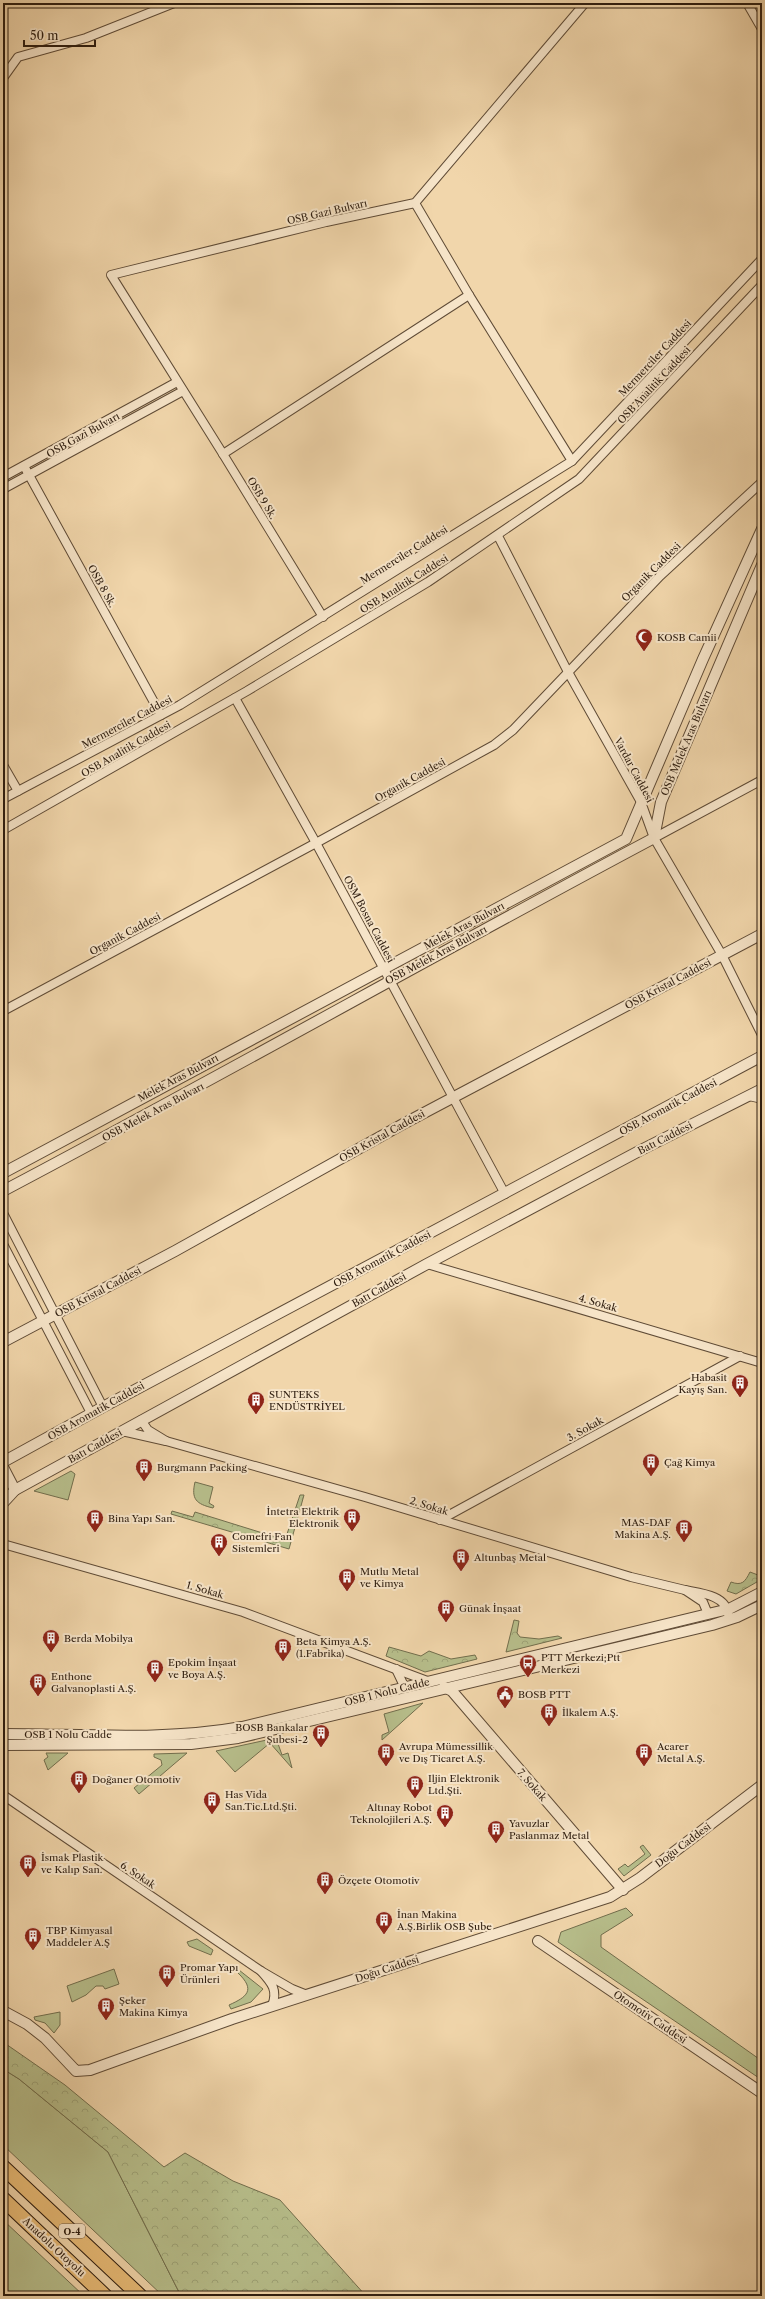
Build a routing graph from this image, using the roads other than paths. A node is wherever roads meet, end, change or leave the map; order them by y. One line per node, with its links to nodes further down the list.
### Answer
1 (174, 3): 5 (street)
2 (585, 3): 6 (street)
3 (747, 3): 4 (street)
4 (762, 29)
5 (3, 78)
6 (415, 203): 9 (street); 10 (street, OSB Gazi Bulvarı)
7 (762, 259): 13 (street, Mermerciler Caddesi)
8 (762, 285): 20 (street, OSB Analitik Caddesi)
9 (469, 295): 12 (street); 13 (street)
10 (177, 382): 11 (street, OSB Gazi Bulvarı); 14 (street, OSB Gazi Bulvarı)
11 (183, 391): 12 (street, OSB 9 Sk.); 15 (street, OSB Gazi Bulvarı)
12 (223, 454): 24 (street, OSB 9 Sk.)
13 (572, 461): 24 (street, Mermerciler Caddesi)
14 (24, 466): 15 (street, OSB 8 Sk.); 16 (street, OSB Gazi Bulvarı)
15 (30, 476): 18 (street, OSB Gazi Bulvarı); 27 (street, OSB 8 Sk.)
16 (3, 477)
17 (762, 482): 25 (street, Organik Caddesi)
18 (3, 490)
19 (762, 528): 22 (street, Melek Aras Bulvarı)
20 (498, 536): 25 (street, Vardar Caddesi); 26 (street, OSB Analitik Caddesi)
21 (762, 564): 23 (street, OSB Melek Aras Bulvarı)
22 (730, 598): 23 (street); 32 (street, Melek Aras Bulvarı)
23 (745, 604): 34 (street, OSB Melek Aras Bulvarı)
24 (323, 617): 27 (street, Mermerciler Caddesi)
25 (568, 672): 32 (street, Vardar Caddesi); 35 (street, Organik Caddesi)
26 (235, 698): 33 (street, OSB Analitik Caddesi); 35 (street, OSM Bosna Caddesi)
27 (161, 715): 30 (street, Mermerciler Caddesi)
28 (3, 765): 30 (street)
29 (762, 780): 34 (street)
30 (18, 791): 31 (street, Mermerciler Caddesi)
31 (3, 799)
32 (642, 802): 34 (street, Vardar Caddesi); 38 (street, Melek Aras Bulvarı)
33 (3, 830)
34 (654, 838): 37 (street, Vardar Caddesi); 39 (street, OSB Melek Aras Bulvarı)
35 (316, 843): 38 (street, OSM Bosna Caddesi); 40 (street, Organik Caddesi)
36 (762, 934): 37 (street, OSB Kristal Caddesi)
37 (722, 955): 41 (street, Vardar Caddesi); 45 (street, OSB Kristal Caddesi)
38 (384, 968): 39 (street, OSM Bosna Caddesi); 47 (street, Melek Aras Bulvarı)
39 (390, 980): 45 (street, OSM Bosna Caddesi); 48 (street, OSB Melek Aras Bulvarı)
40 (3, 1011)
41 (762, 1035)
42 (762, 1056): 49 (street, OSB Aromatik Caddesi)
43 (762, 1089): 44 (street, Batı Caddesi)
44 (749, 1096): 46 (street); 52 (street, Batı Caddesi)
45 (454, 1097): 49 (street, OSM Bosna Caddesi); 53 (street, OSB Kristal Caddesi)
46 (762, 1099)
47 (3, 1173)
48 (3, 1191)
49 (504, 1194): 58 (street, OSB Aromatik Caddesi)
50 (3, 1213): 53 (street)
51 (3, 1244): 54 (street)
52 (427, 1264): 56 (street, 4. Sokak); 60 (street, Batı Caddesi)
53 (54, 1315): 54 (street, OSB Kristal Caddesi); 58 (street)
54 (44, 1320): 55 (street, OSB Kristal Caddesi); 59 (street)
55 (3, 1342)
56 (740, 1356): 57 (street, 4. Sokak); 67 (street, 3. Sokak)
57 (762, 1363)
58 (103, 1407): 59 (street, OSB Aromatik Caddesi)
59 (91, 1413): 63 (street, OSB Aromatik Caddesi)
60 (141, 1420): 61 (street, Batı Caddesi); 62 (street, 2. Sokak)
61 (122, 1431): 62 (street, 2. Sokak); 65 (street, Batı Caddesi)
62 (166, 1441): 67 (street, 2. Sokak)
63 (3, 1462)
64 (3, 1467): 65 (street)
65 (15, 1490): 66 (street, Batı Caddesi)
66 (3, 1503)
67 (440, 1520): 69 (street, 2. Sokak)
68 (3, 1544): 75 (street, 1. Sokak)
69 (685, 1590): 72 (street, 2. Sokak); 73 (street, 2. Sokak)
70 (762, 1592): 72 (street, OSB 1 Nolu Cadde)
71 (762, 1605): 74 (street, OSB 1 Nolu Cadde)
72 (727, 1609): 73 (street, OSB 1 Nolu Cadde); 74 (street)
73 (708, 1614): 76 (street, OSB 1 Nolu Cadde)
74 (726, 1621): 78 (street, OSB 1 Nolu Cadde)
75 (396, 1669): 76 (street, 1. Sokak); 77 (street)
76 (434, 1683): 77 (street, OSB 1 Nolu Cadde); 78 (street, 7. Sokak)
77 (405, 1688): 79 (street, OSB 1 Nolu Cadde)
78 (449, 1688): 80 (street, OSB 1 Nolu Cadde); 83 (street, 7. Sokak)
79 (3, 1734)
80 (3, 1745)
81 (762, 1785): 83 (street, Doğu Caddesi)
82 (3, 1795): 85 (street, 6. Sokak)
83 (623, 1890): 86 (street, Doğu Caddesi)
84 (538, 1941): 89 (street, Otomotiv Caddesi)
85 (261, 1970): 86 (street, 6. Sokak); 87 (street, 6. Sokak)
86 (306, 1995): 87 (street, Doğu Caddesi)
87 (272, 2006): 88 (street, Doğu Caddesi)
88 (3, 2011)
89 (762, 2093)
90 (3, 2167): 93 (highway, O-4)
91 (3, 2200): 92 (highway, Anadolu Otoyolu / O-4)
92 (105, 2296)
93 (140, 2296)

